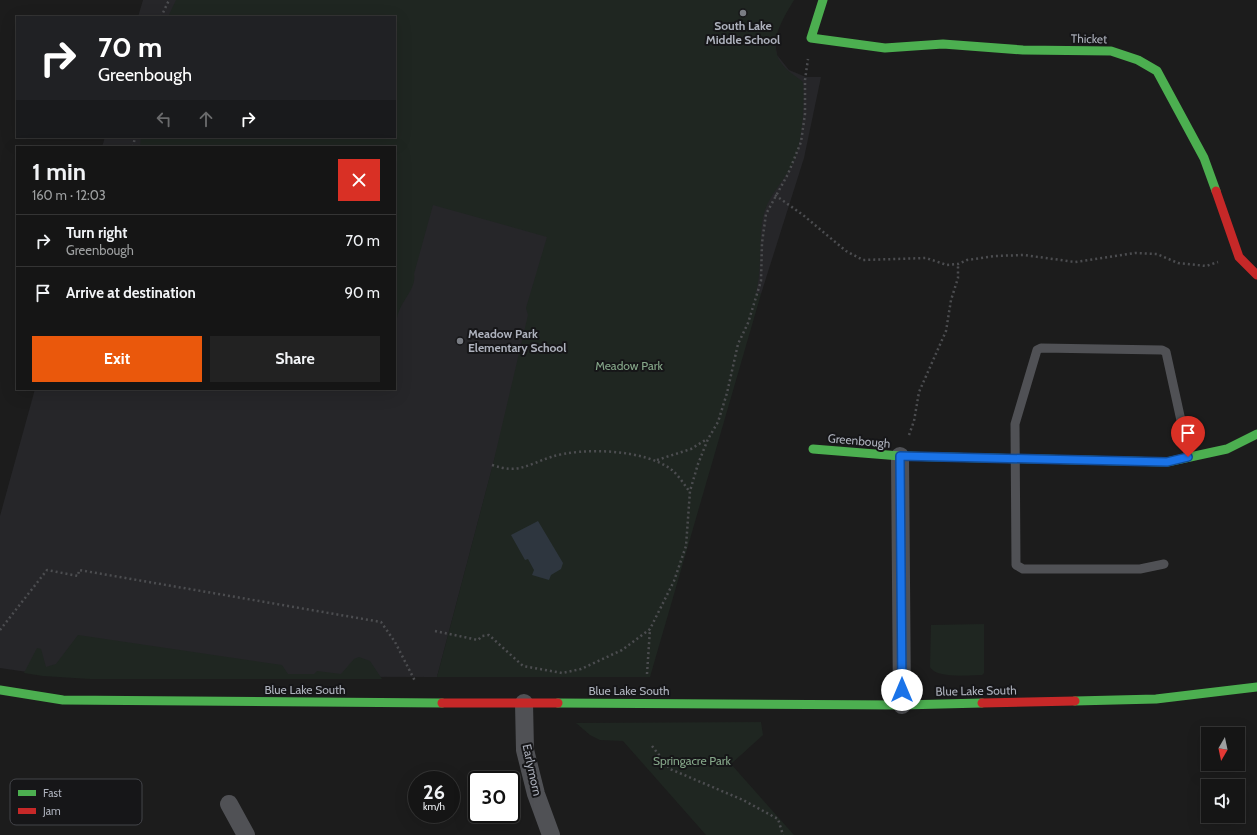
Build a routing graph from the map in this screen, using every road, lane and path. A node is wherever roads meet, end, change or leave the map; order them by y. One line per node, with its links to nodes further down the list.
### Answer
1 (169, 0): 3 (path)
2 (823, 0): 4 (street)
3 (161, 16)
4 (811, 38): 5 (path); 6 (street, Thicket)
5 (775, 195): 7 (path); 10 (path)
6 (1239, 257): 7 (path); 8 (street, Thicket)
7 (958, 264): 12 (path)
8 (1257, 275)
9 (1257, 434): 13 (street, Greenbough)
10 (708, 439): 15 (path); 17 (path)
11 (814, 449): 12 (street, Greenbough)
12 (900, 456): 14 (street, Greenbough); 27 (street)
13 (1188, 457): 14 (street, Greenbough); 14 (lane)
14 (1016, 459): 18 (lane)
15 (656, 461): 16 (path); 17 (path)
16 (492, 465)
17 (690, 491): 19 (path)
18 (1164, 564)
19 (650, 629): 21 (path); 22 (path)
20 (0, 630): 23 (path)
21 (435, 631)
22 (647, 674)
23 (415, 682)
24 (1257, 687): 27 (street, Blue Lake South)
25 (0, 690): 26 (street, Blue Lake South)
26 (524, 703): 27 (street, Blue Lake South); 31 (street, Earlymorn)
27 (902, 705)
28 (652, 746): 32 (path)
29 (229, 804): 30 (street)
30 (246, 835)
31 (551, 835)
32 (783, 835)

